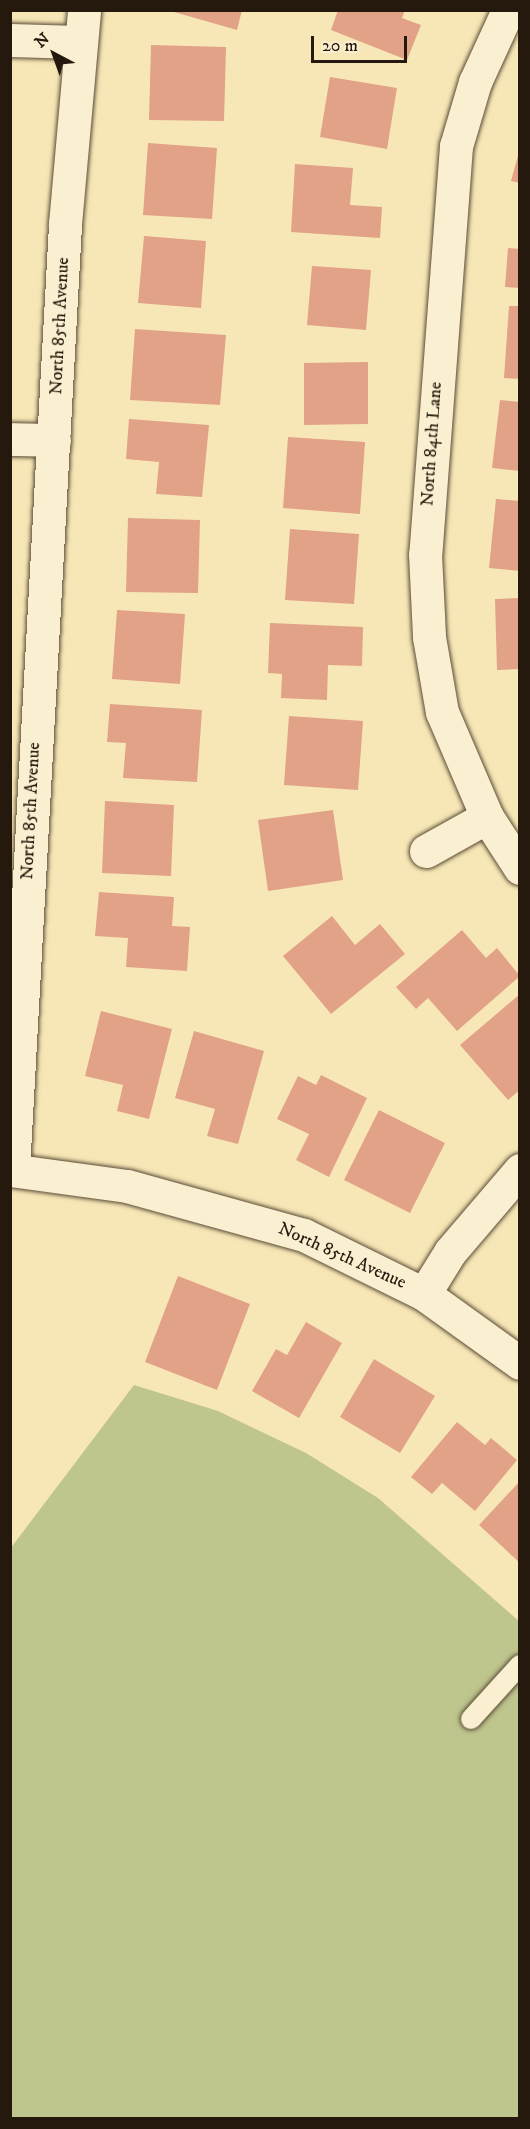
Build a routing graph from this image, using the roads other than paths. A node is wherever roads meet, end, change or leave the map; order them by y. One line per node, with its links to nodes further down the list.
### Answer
1 (508, 10): 7 (street, North 84th Lane)
2 (82, 26): 3 (street); 5 (street, North 85th Avenue)
3 (10, 39)
4 (10, 439): 5 (street)
5 (54, 440): 6 (street, North 85th Avenue)
6 (21, 803): 10 (street, North 85th Avenue)
7 (487, 817): 8 (street); 9 (street, North 84th Lane)
8 (426, 851)
9 (519, 868)
10 (12, 1170): 12 (street, North 85th Avenue)
11 (519, 1170): 12 (street)
12 (424, 1294): 13 (street, North 85th Avenue)
13 (519, 1363)
14 (519, 1665): 15 (lane)
15 (471, 1719)

